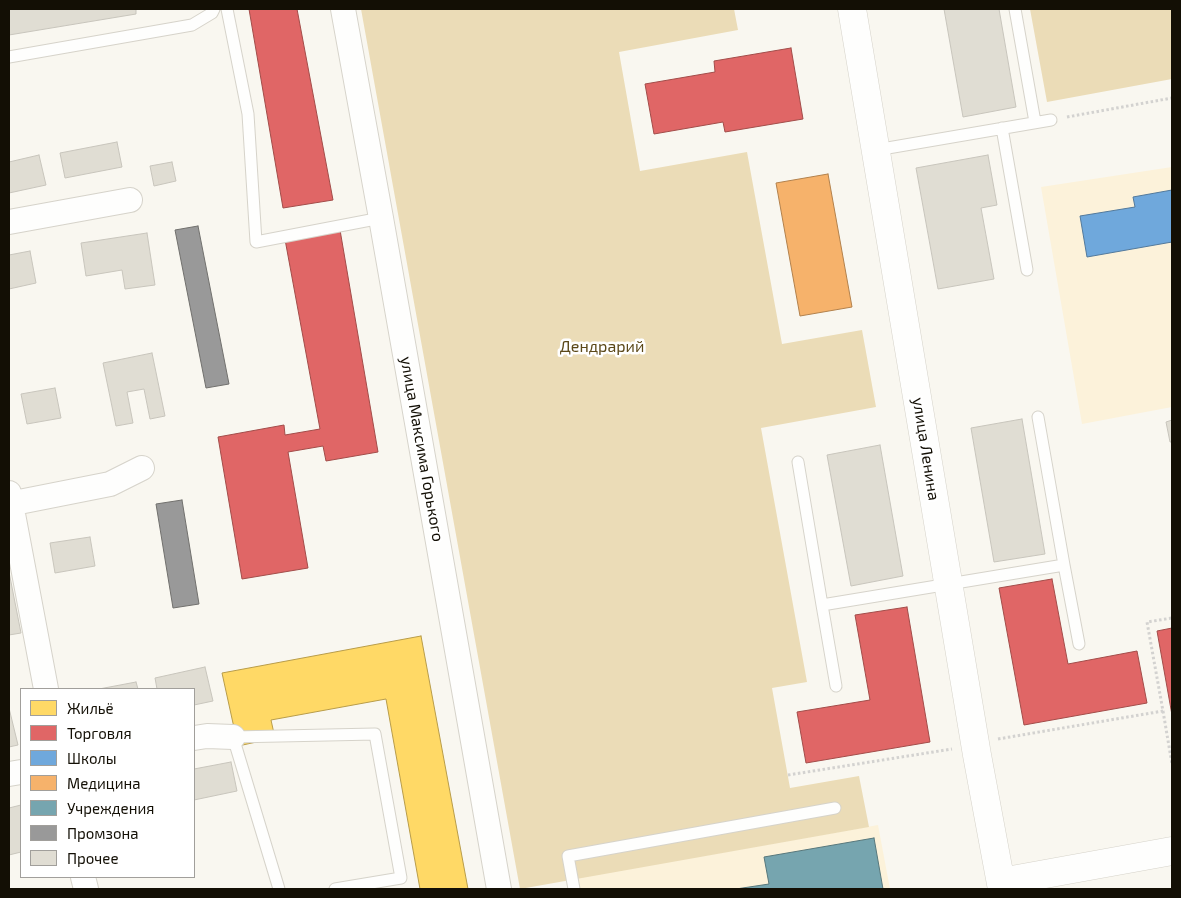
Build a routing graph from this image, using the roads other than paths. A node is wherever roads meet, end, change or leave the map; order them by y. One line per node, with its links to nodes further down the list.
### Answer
1 (214, 9): 6 (lane)
2 (227, 9): 12 (lane)
3 (343, 9): 12 (street, улица Максима Горького)
4 (852, 9): 10 (street, улица Ленина)
5 (1014, 9): 8 (lane)
6 (9, 57)
7 (1051, 120): 8 (lane)
8 (1034, 122): 9 (lane)
9 (1002, 128): 10 (lane); 14 (lane)
10 (876, 150): 20 (street, улица Ленина)
11 (130, 200): 13 (street)
12 (382, 218): 32 (street, улица Максима Горького)
13 (9, 222)
14 (1027, 270)
15 (1038, 417): 19 (lane)
16 (798, 462): 21 (lane)
17 (142, 468): 18 (street)
18 (9, 500): 24 (street)
19 (1064, 565): 20 (lane); 22 (lane)
20 (949, 584): 21 (lane); 29 (street, улица Ленина)
21 (822, 605): 23 (lane)
22 (1079, 644)
23 (836, 686)
24 (46, 688)
25 (195, 738): 26 (street)
26 (233, 738): 30 (lane); 31 (lane)
27 (835, 808): 33 (lane)
28 (1172, 851): 29 (street)
29 (1001, 885)
30 (279, 889)
31 (334, 889)
32 (499, 889)
33 (574, 889)

